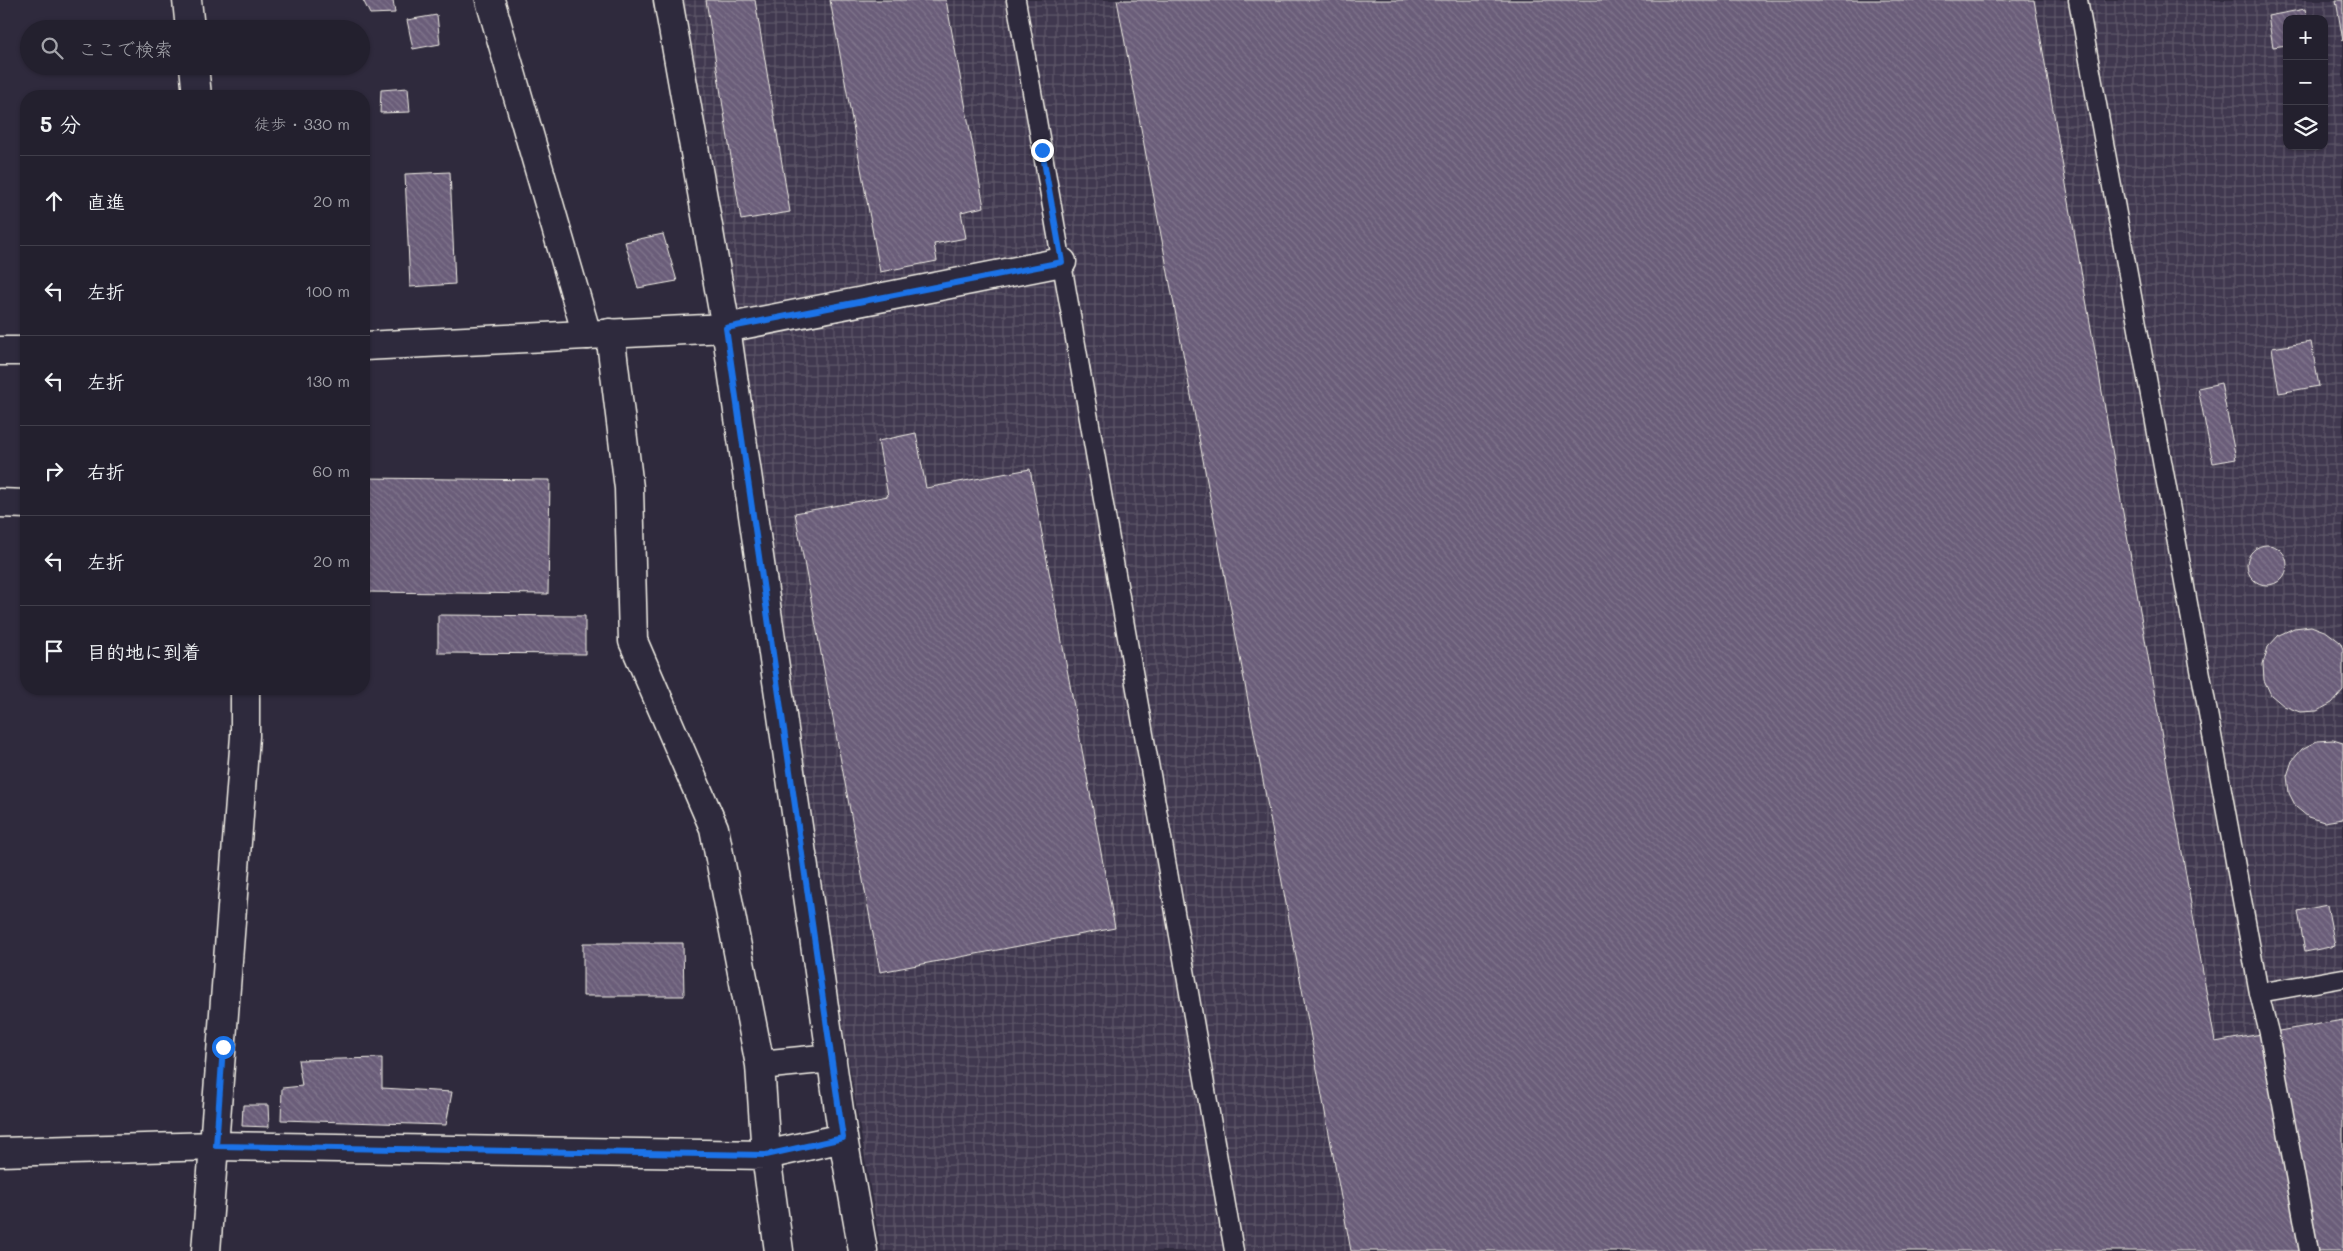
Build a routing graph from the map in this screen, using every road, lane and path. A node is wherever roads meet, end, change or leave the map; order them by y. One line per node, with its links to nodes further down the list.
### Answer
1 (188, 0): 6 (street)
2 (490, 0): 11 (street)
3 (668, 0): 10 (street)
4 (1016, 0): 9 (lane)
5 (2078, 0): 19 (lane)
6 (189, 20)
7 (195, 75): 8 (street)
8 (196, 90)
9 (1062, 262): 10 (street); 29 (lane)
10 (726, 328): 11 (street); 20 (street)
11 (598, 334): 12 (street); 21 (street)
12 (370, 346)
13 (0, 351): 14 (street)
14 (20, 351)
15 (0, 503): 16 (street)
16 (20, 504)
17 (245, 695): 23 (street)
18 (2343, 978): 19 (lane)
19 (2259, 993): 30 (lane)
20 (832, 1058): 21 (street); 22 (street)
21 (760, 1065): 25 (street)
22 (843, 1138): 25 (street); 28 (street)
23 (216, 1146): 24 (street); 25 (street); 26 (street)
24 (0, 1152)
25 (766, 1155): 27 (street)
26 (206, 1251)
27 (779, 1251)
28 (863, 1251)
29 (1234, 1251)
30 (2310, 1251)

